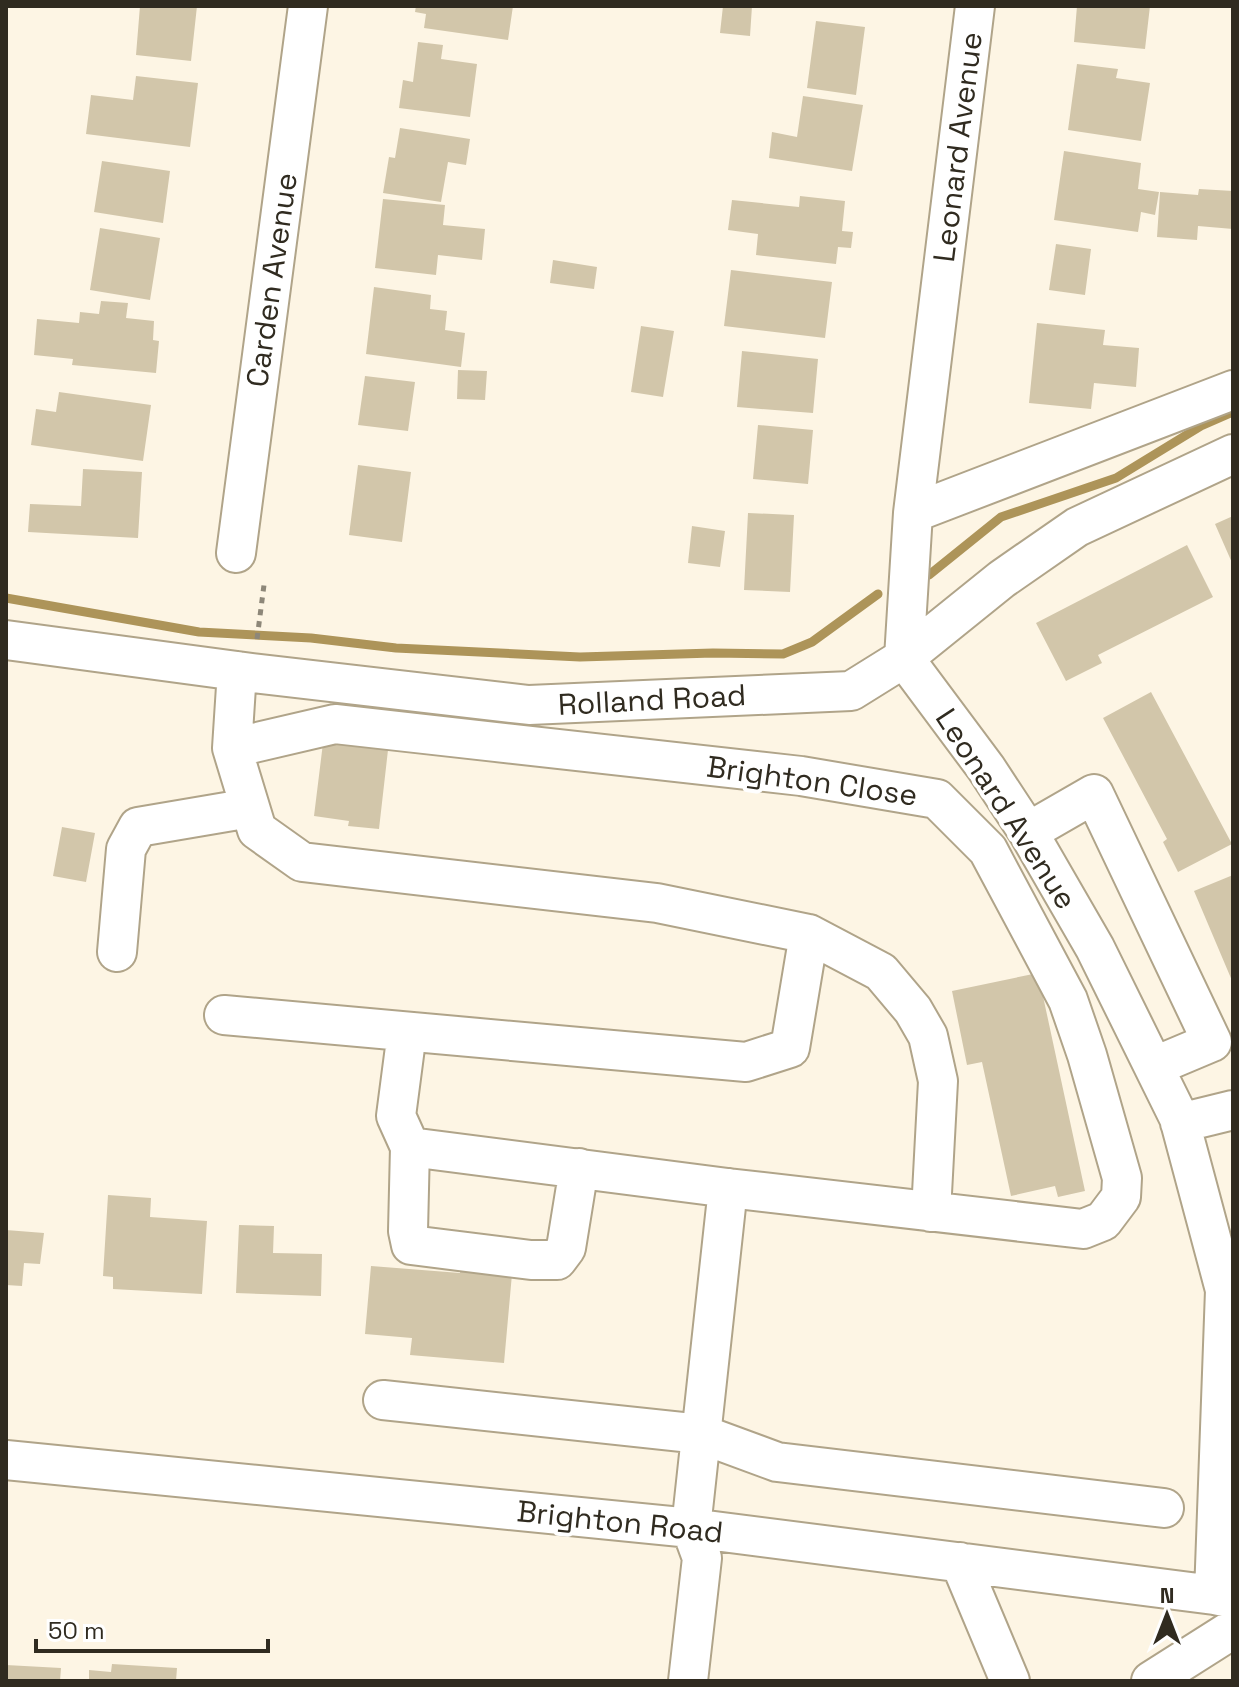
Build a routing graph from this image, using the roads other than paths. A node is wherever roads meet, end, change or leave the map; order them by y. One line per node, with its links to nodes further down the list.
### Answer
1 (308, 6): 6 (street, Carden Avenue)
2 (975, 6): 5 (street, Leonard Avenue)
3 (1233, 390): 5 (street)
4 (1233, 454): 9 (street, Rolland Road)
5 (913, 513): 9 (street, Leonard Avenue)
6 (236, 553)
7 (6, 640): 8 (street, Rolland Road)
8 (247, 656): 9 (street, Rolland Road); 10 (street)
9 (904, 658): 12 (street, Leonard Avenue)
10 (232, 748): 11 (street); 23 (street, Brighton Close)
11 (250, 808): 13 (street); 14 (street)
12 (1028, 832): 17 (street, Leonard Avenue); 17 (street)
13 (809, 934): 16 (street); 23 (street)
14 (117, 952)
15 (224, 1015): 16 (street)
16 (407, 1032): 20 (street)
17 (1155, 1066): 19 (street, Leonard Avenue)
18 (1233, 1110): 19 (street)
19 (1180, 1123): 30 (street, Leonard Avenue)
20 (410, 1147): 21 (street, Brighton Close); 21 (street)
21 (579, 1168): 22 (street, Brighton Close)
22 (728, 1188): 23 (street, Brighton Close); 25 (street)
23 (931, 1212)
24 (383, 1400): 25 (street)
25 (701, 1434): 27 (street); 28 (street)
26 (6, 1460): 28 (street, Brighton Road)
27 (1164, 1508)
28 (691, 1528): 29 (street, Brighton Road); 32 (street)
29 (960, 1562): 30 (street, Brighton Road); 33 (street)
30 (1224, 1597)
31 (1233, 1629): 34 (street)
32 (688, 1681)
33 (1010, 1681)
34 (1151, 1681)

